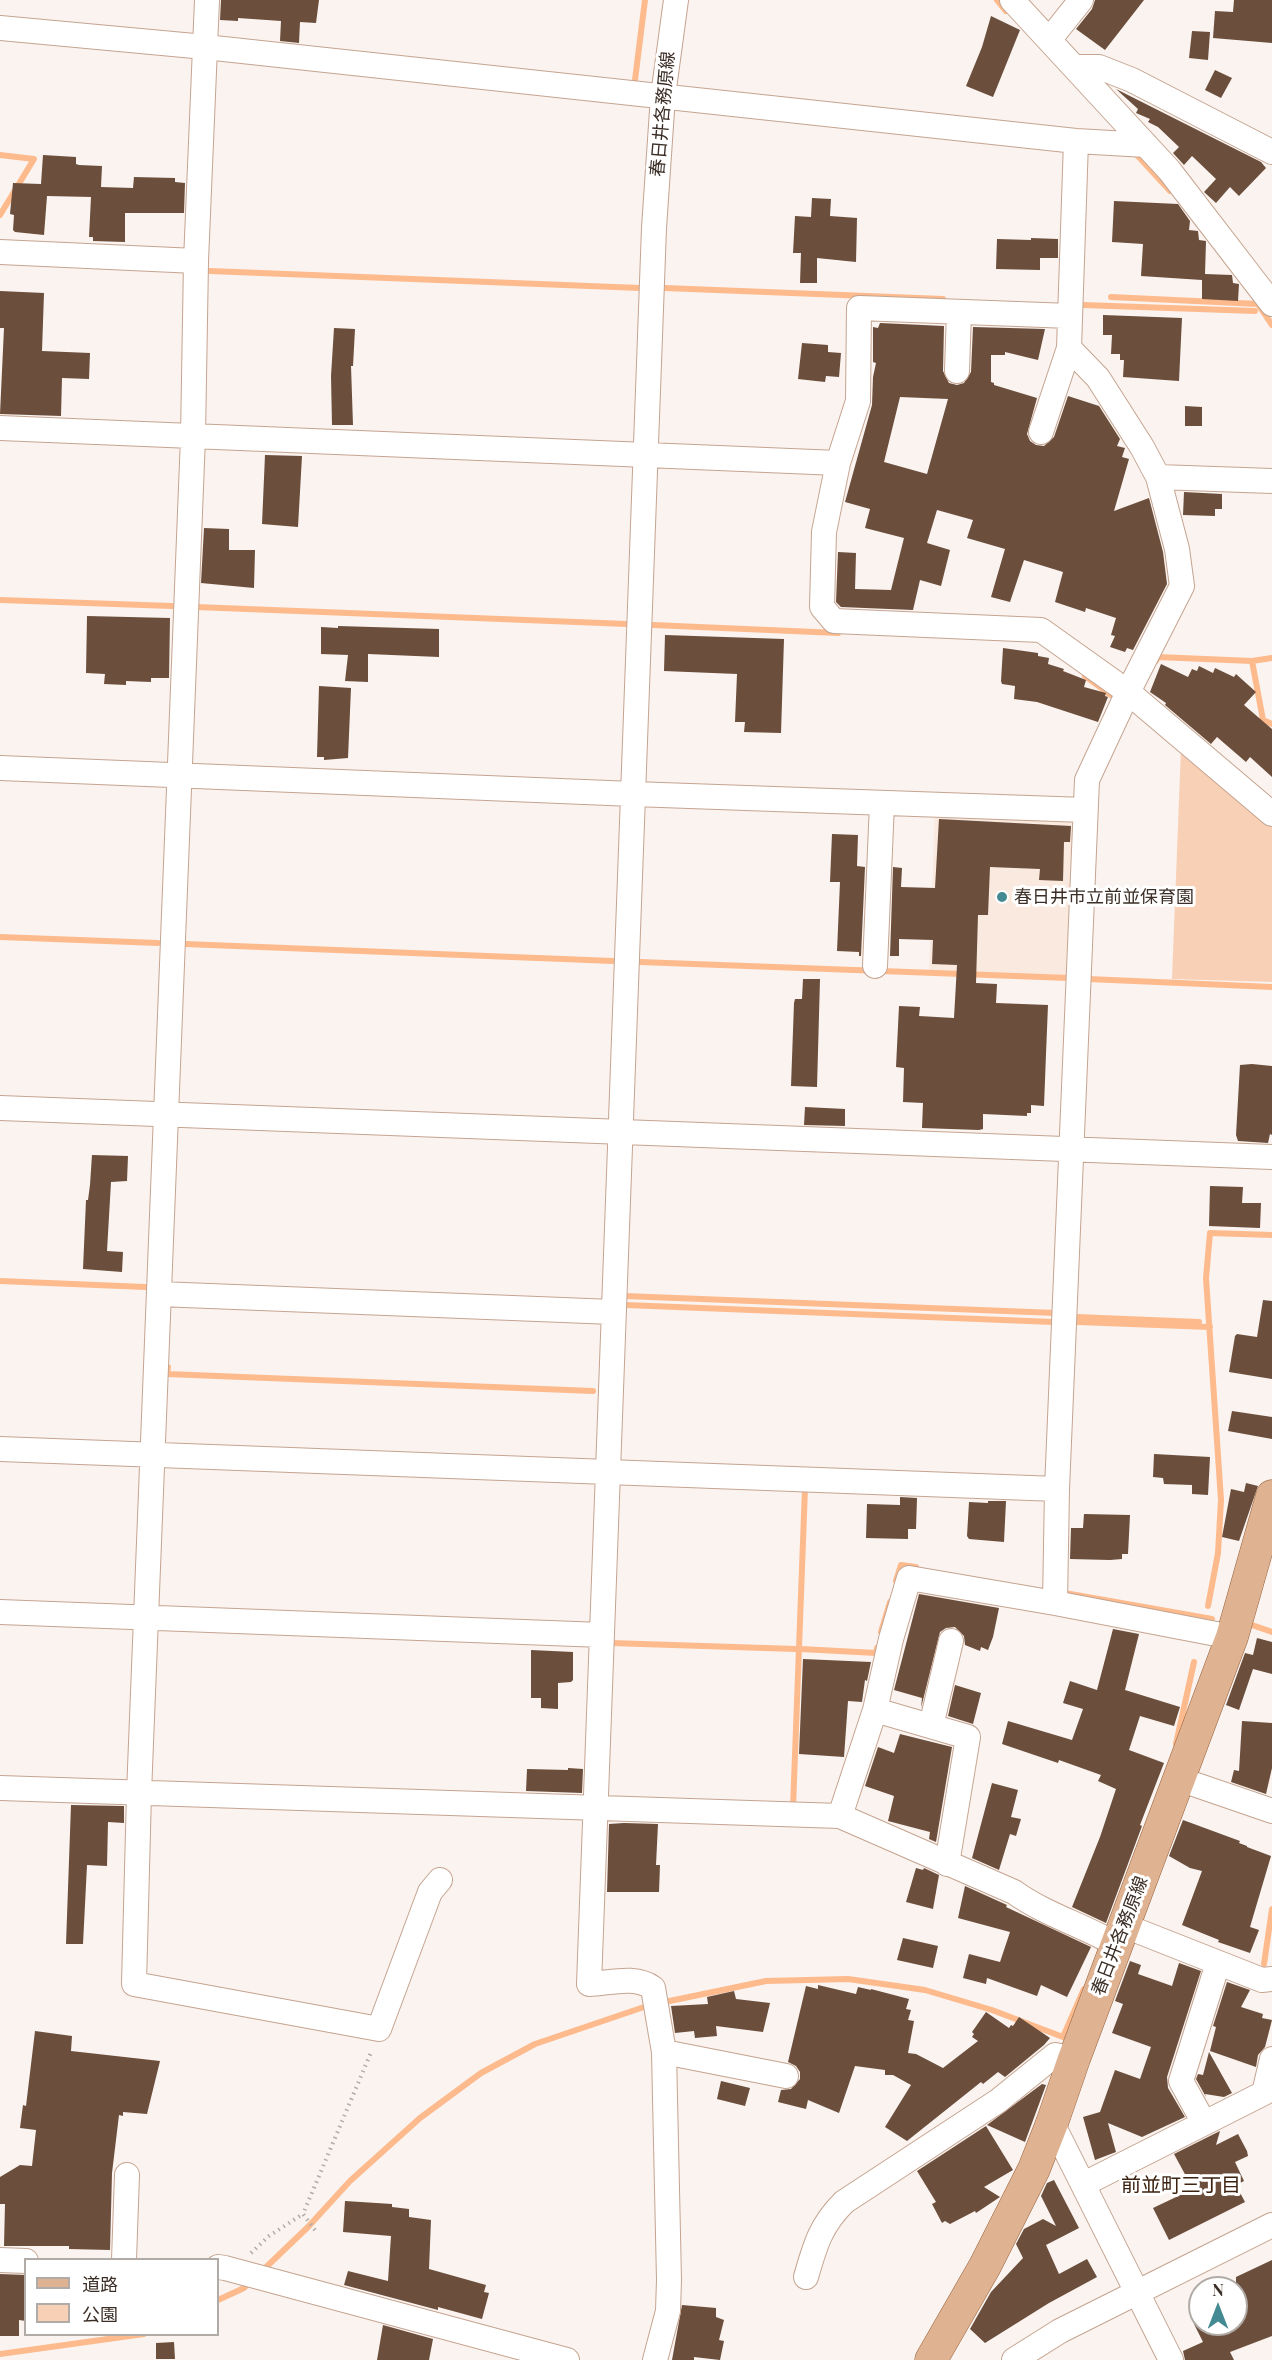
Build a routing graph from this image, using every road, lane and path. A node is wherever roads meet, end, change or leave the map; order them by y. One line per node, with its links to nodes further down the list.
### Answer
1 (207, 0): 7 (street)
2 (676, 0): 9 (street, 春日井各務原線)
3 (1012, 0): 6 (street)
4 (1081, 0): 6 (street)
5 (0, 28): 7 (street)
6 (1050, 39): 8 (street)
7 (205, 47): 9 (street); 14 (street)
8 (1076, 67): 11 (street); 12 (street)
9 (663, 96): 10 (street); 23 (street, 春日井各務原線)
10 (1076, 141): 11 (street); 17 (street)
11 (1146, 145): 15 (street)
12 (1272, 152)
13 (0, 252): 14 (street)
14 (196, 261): 22 (street)
15 (1272, 304)
16 (959, 312): 17 (street); 19 (street); 24 (street)
17 (1070, 316): 18 (street)
18 (1069, 348): 21 (street); 25 (street)
19 (957, 371)
20 (0, 428): 22 (street)
21 (1041, 432)
22 (193, 438): 23 (street); 29 (street)
23 (645, 455): 24 (street); 30 (street, 春日井各務原線)
24 (838, 463): 27 (street)
25 (1158, 477): 26 (street); 27 (street)
26 (1272, 481)
27 (1128, 692): 32 (street); 33 (street)
28 (0, 768): 29 (street)
29 (178, 775): 30 (street); 36 (street)
30 (633, 794): 31 (street); 37 (street, 春日井各務原線)
31 (882, 803): 32 (street); 34 (street)
32 (1085, 810): 38 (street)
33 (1272, 814)
34 (875, 966)
35 (0, 1108): 36 (street)
36 (166, 1115): 37 (street); 40 (street)
37 (620, 1133): 38 (street); 41 (street, 春日井各務原線)
38 (1072, 1149): 39 (street); 45 (street)
39 (1272, 1157)
40 (159, 1294): 41 (street); 43 (street)
41 (613, 1312): 44 (street, 春日井各務原線)
42 (0, 1449): 43 (street)
43 (152, 1455): 44 (street); 50 (street)
44 (608, 1472): 45 (street); 51 (street, 春日井各務原線)
45 (1058, 1489): 48 (street)
46 (1272, 1496): 47 (main road, 春日井各務原線)
47 (1263, 1567): 52 (main road, 春日井各務原線)
48 (1055, 1603): 52 (street); 54 (street)
49 (0, 1612): 50 (street)
50 (146, 1618): 51 (street); 58 (street)
51 (602, 1635): 59 (street, 春日井各務原線)
52 (1232, 1637): 56 (main road, 春日井各務原線)
53 (951, 1641): 55 (street)
54 (875, 1710): 55 (street); 61 (street)
55 (931, 1726): 62 (street)
56 (1179, 1779): 60 (street); 64 (main road, 春日井各務原線)
57 (0, 1788): 58 (street)
58 (139, 1793): 59 (street); 67 (street)
59 (597, 1809): 61 (street); 68 (street, 春日井各務原線)
60 (1272, 1811)
61 (840, 1816): 62 (street)
62 (947, 1864): 64 (street)
63 (440, 1880): 67 (street)
64 (1121, 1936): 65 (street); 69 (main road, 春日井各務原線)
65 (1218, 1963): 66 (street); 73 (street)
66 (1272, 1979)
67 (379, 2029): 76 (path)
68 (664, 2052): 71 (street); 88 (street)
69 (1074, 2059): 72 (main road, 春日井各務原線); 84 (street)
70 (1272, 2059): 73 (street)
71 (786, 2076)
72 (1052, 2123): 75 (street); 86 (main road, 春日井各務原線)
73 (1204, 2123): 75 (street)
74 (126, 2175): 79 (street)
75 (1084, 2184): 85 (street)
76 (303, 2214): 78 (path); 82 (path)
77 (1272, 2225): 85 (street)
78 (315, 2230)
79 (124, 2258)
80 (0, 2260): 81 (street)
81 (24, 2261)
82 (246, 2261)
83 (219, 2267): 87 (street)
84 (806, 2277)
85 (1137, 2293): 89 (street); 90 (street)
86 (935, 2359)
87 (567, 2360)
88 (655, 2360)
89 (1014, 2360)
90 (1171, 2360)

